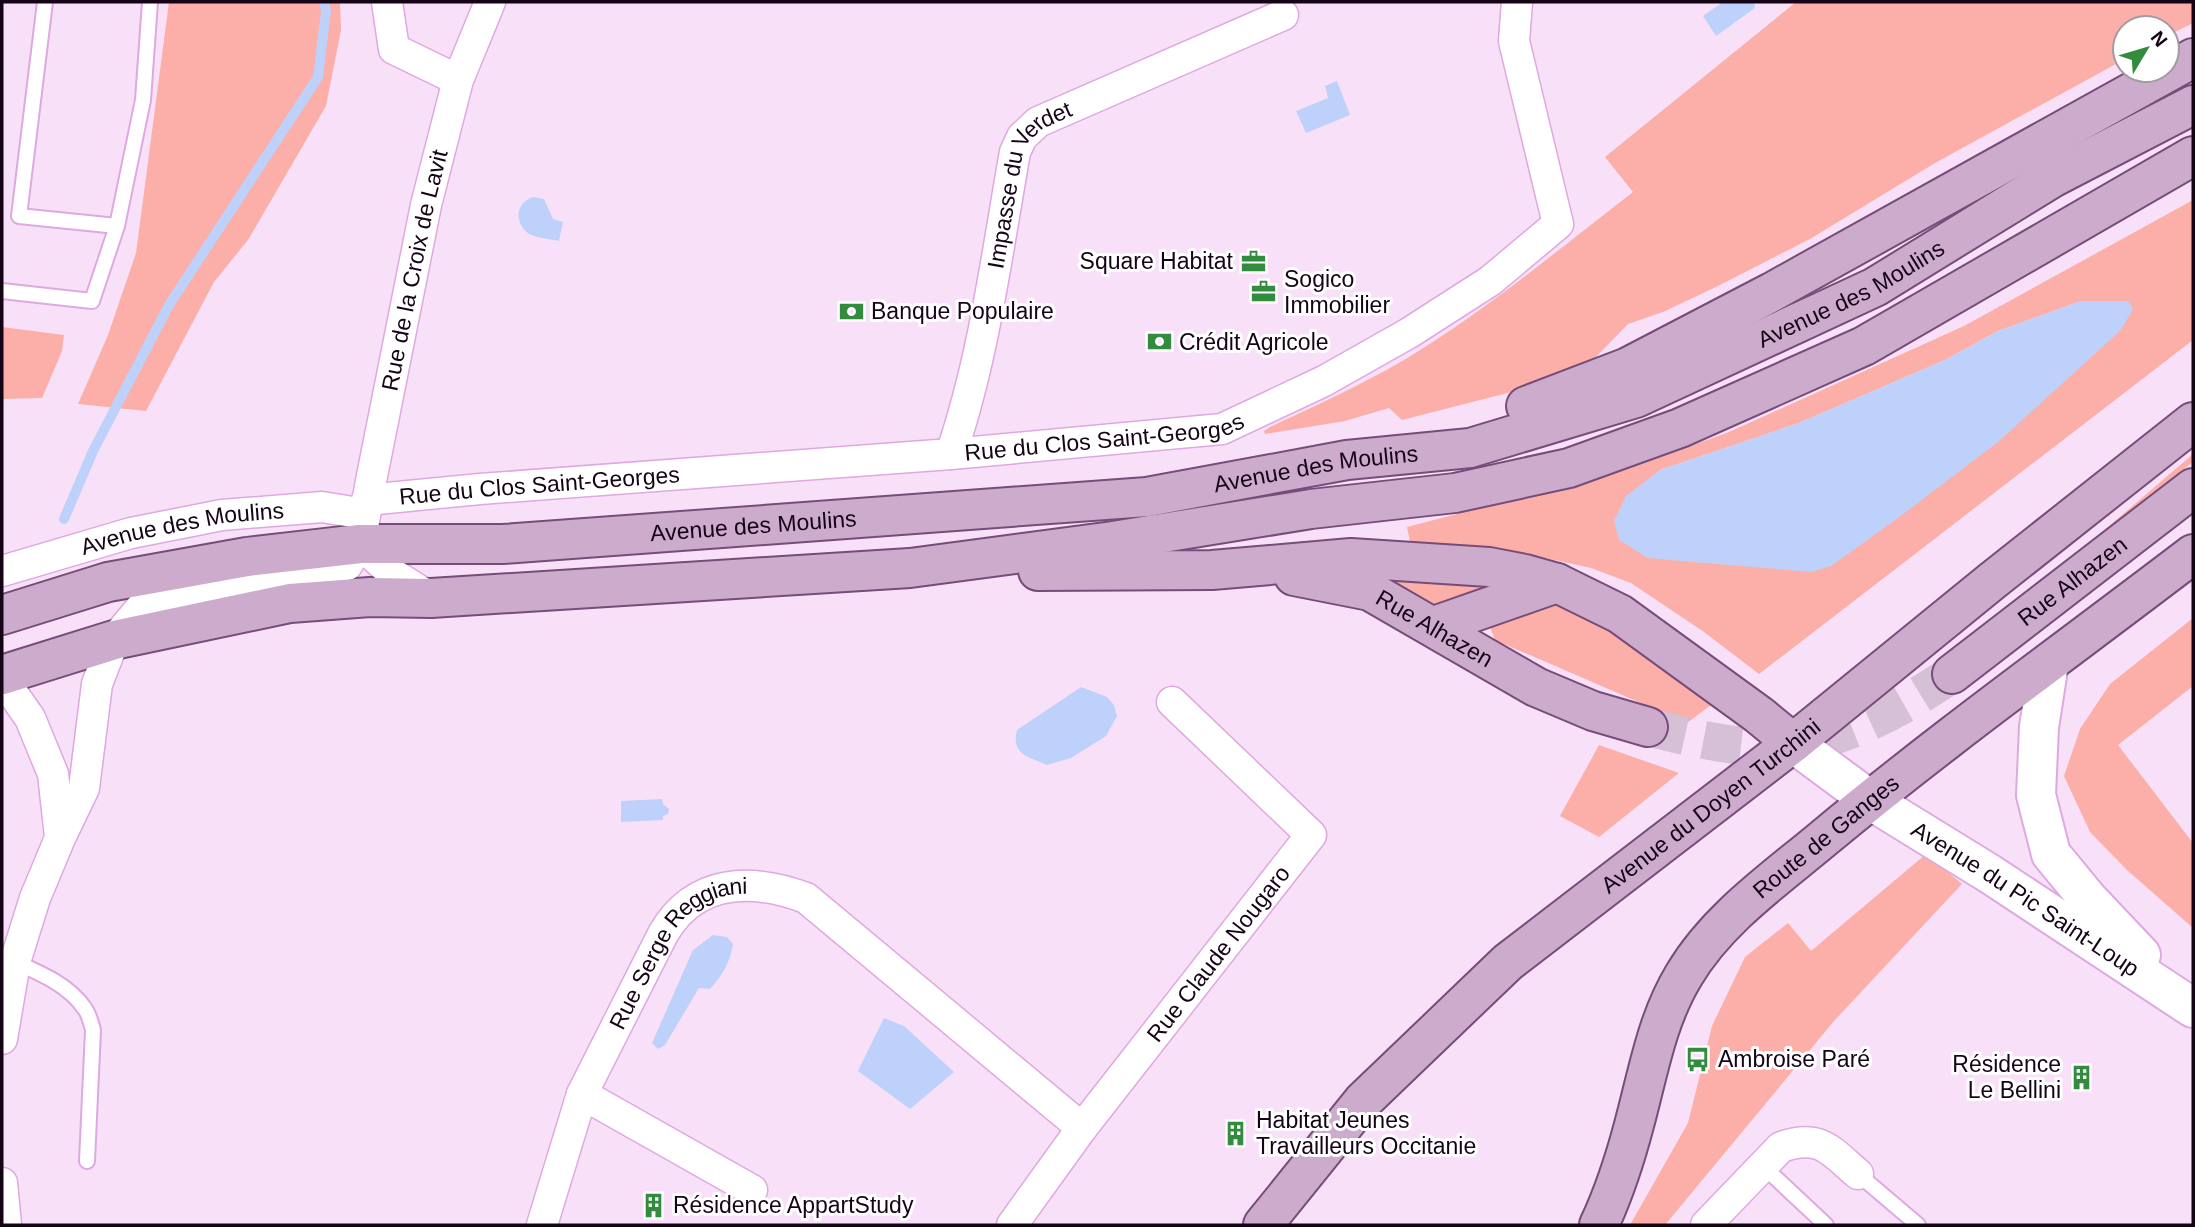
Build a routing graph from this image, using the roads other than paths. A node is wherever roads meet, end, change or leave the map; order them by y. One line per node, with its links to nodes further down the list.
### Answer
1 (45, 2): 11 (lane)
2 (150, 2): 11 (lane)
3 (387, 2): 8 (street)
4 (490, 2): 8 (street, Rue de la Croix de Lavit)
5 (1517, 2): 14 (street, Rue du Clos Saint-Georges)
6 (1283, 15): 14 (street, Impasse du Verdet)
7 (2193, 58): 15 (main road)
8 (458, 80): 17 (street, Rue de la Croix de Lavit)
9 (2193, 105): 15 (main road, Avenue des Moulins)
10 (2193, 156): 19 (main road, Avenue des Moulins)
11 (117, 226): 12 (lane)
12 (2, 291)
13 (2193, 422): 32 (main road, Avenue du Doyen Turchini)
14 (951, 454): 17 (street, Rue du Clos Saint-Georges)
15 (1347, 460): 17 (main road, Avenue des Moulins)
16 (2193, 488): 28 (main road, Rue Alhazen)
17 (364, 519): 21 (street, Avenue des Moulins); 23 (street); 24 (main road, Avenue des Moulins); 26 (street)
18 (2193, 554): 27 (main road, Route de Ganges)
19 (910, 568): 20 (main road, Avenue des Moulins); 23 (main road, Avenue des Moulins)
20 (1212, 570): 22 (main road, Avenue des Moulins); 25 (main road, Rue Alhazen)
21 (2, 571)
22 (1558, 583): 25 (main road); 32 (main road, Avenue des Moulins)
23 (431, 598): 26 (main road, Avenue des Moulins)
24 (2, 615)
25 (1434, 626): 31 (main road, Rue Alhazen)
26 (114, 640): 29 (main road, Avenue des Moulins); 34 (street)
27 (2049, 663): 33 (main road, Route de Ganges); 36 (main road, Avenue du Pic Saint-Loup)
28 (1952, 674)
29 (2, 676): 34 (street)
30 (1172, 702): 39 (street, Rue Claude Nougaro)
31 (1648, 727)
32 (1793, 743): 33 (main road, Avenue du Pic Saint-Loup); 48 (main road, Avenue du Doyen Turchini)
33 (1870, 800): 36 (main road, Avenue du Pic Saint-Loup); 49 (main road, Route de Ganges)
34 (60, 838): 35 (street)
35 (15, 962): 37 (street); 40 (lane)
36 (2191, 1006)
37 (2, 1039)
38 (582, 1094): 39 (street, Rue Serge Reggiani); 44 (street); 46 (street, Rue Serge Reggiani)
39 (1082, 1128): 47 (street, Rue Claude Nougaro)
40 (87, 1161)
41 (1763, 1166): 42 (street); 50 (street); 51 (lane)
42 (1858, 1174): 52 (lane)
43 (2, 1183): 45 (street)
44 (752, 1190)
45 (6, 1225)
46 (542, 1225)
47 (1012, 1225)
48 (1263, 1225)
49 (1600, 1225)
50 (1706, 1225)
51 (1826, 1225)
52 (1918, 1225)

